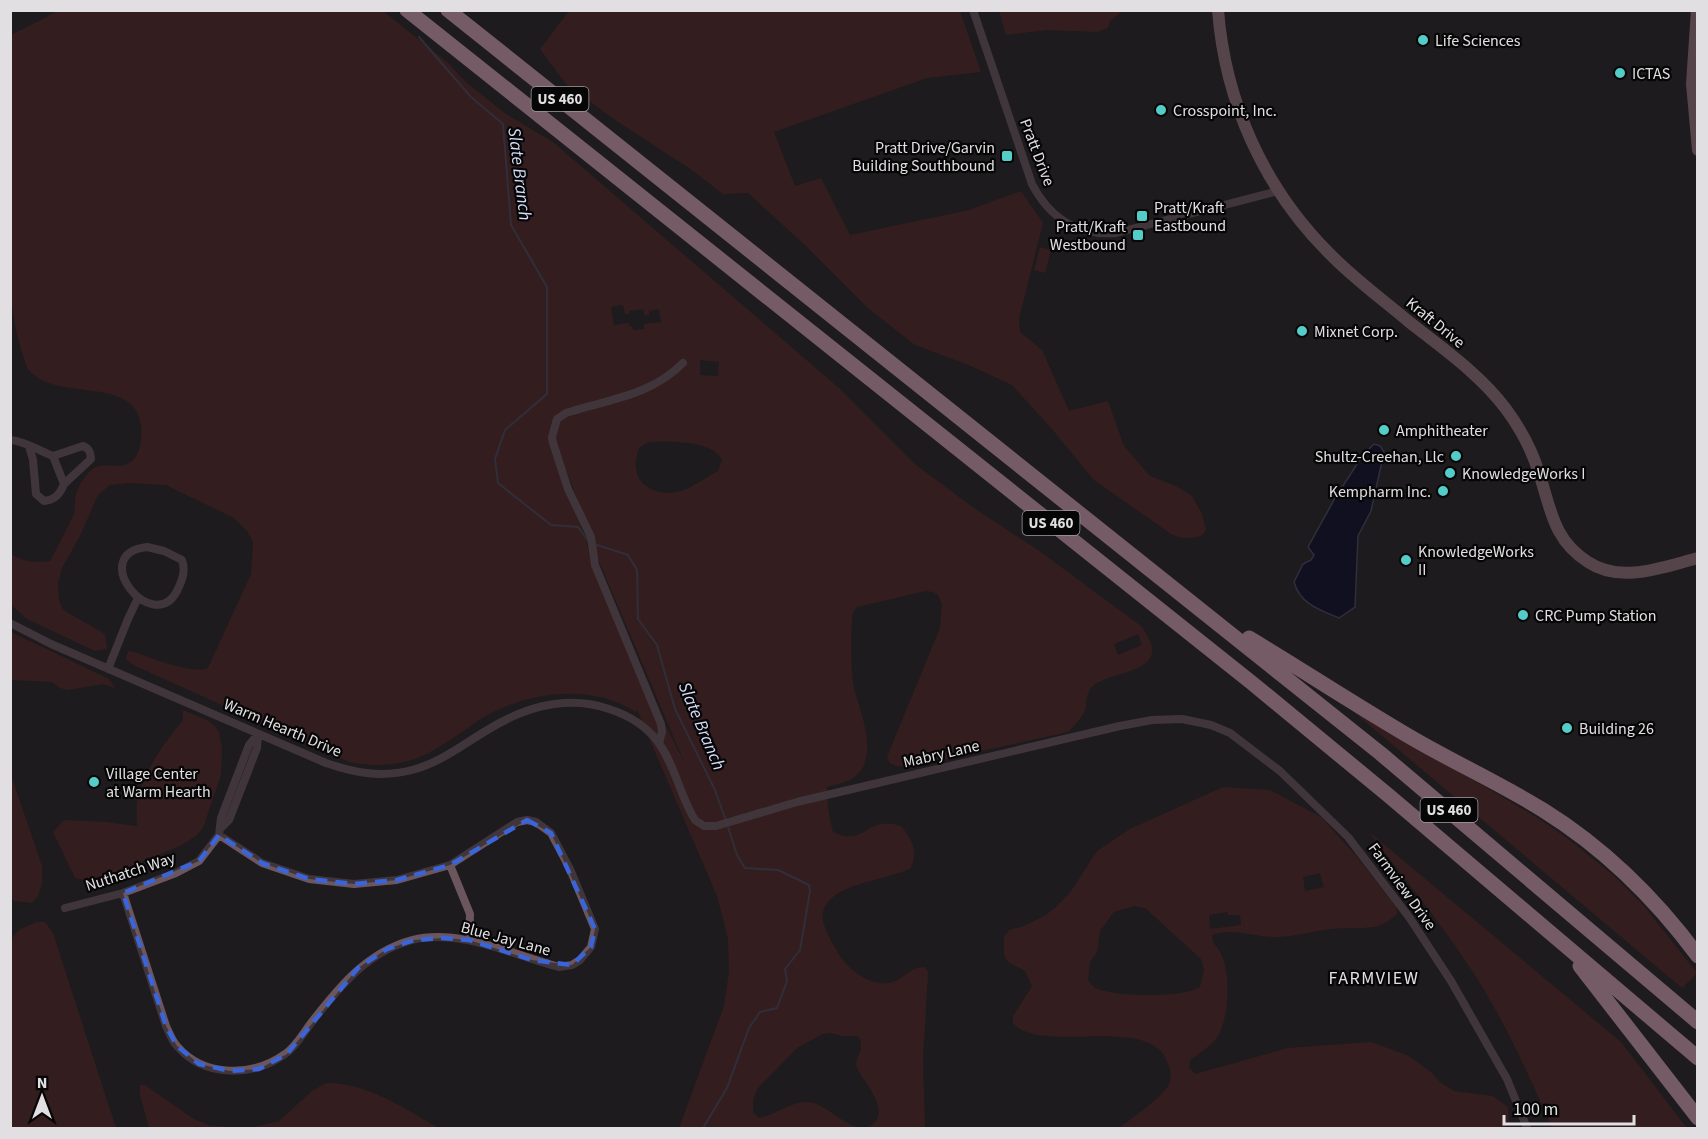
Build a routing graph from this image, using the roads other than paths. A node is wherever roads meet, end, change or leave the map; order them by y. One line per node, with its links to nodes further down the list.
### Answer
1 (407, 10): 28 (highway, US 460)
2 (448, 10): 16 (highway, US 460)
3 (973, 10): 8 (street, Pratt Drive)
4 (1218, 10): 8 (street, Kraft Drive)
5 (1697, 10): 6 (street)
6 (1696, 121): 7 (street)
7 (1698, 150)
8 (1278, 191): 14 (street, Kraft Drive)
9 (683, 363): 21 (street)
10 (10, 440): 11 (street)
11 (29, 446): 12 (street); 13 (street)
12 (53, 456): 13 (street); 13 (street)
13 (64, 484)
14 (1698, 558)
15 (138, 598): 15 (street); 18 (street)
16 (1195, 605): 29 (highway); 30 (highway, US 460)
17 (10, 623): 18 (street, Warm Hearth Drive)
18 (108, 669): 20 (street, Warm Hearth Drive)
19 (1190, 720): 22 (street, Mabry Lane); 33 (street, Farmview Drive)
20 (258, 734): 21 (street, Warm Hearth Drive); 23 (street, Nuthatch Way)
21 (658, 742): 22 (street, Warm Hearth Drive)
22 (700, 824)
23 (220, 832): 24 (street, Blue Jay Lane); 25 (street, Nuthatch Way)
24 (450, 865): 27 (street); 27 (street, Blue Jay Lane)
25 (123, 893): 26 (street, Nuthatch Way); 27 (street, Blue Jay Lane)
26 (64, 908)
27 (469, 940)
28 (1566, 946): 31 (highway, US 460); 32 (highway)
29 (1696, 953)
30 (1698, 1022)
31 (1698, 1058)
32 (1698, 1118)
33 (1527, 1128)

